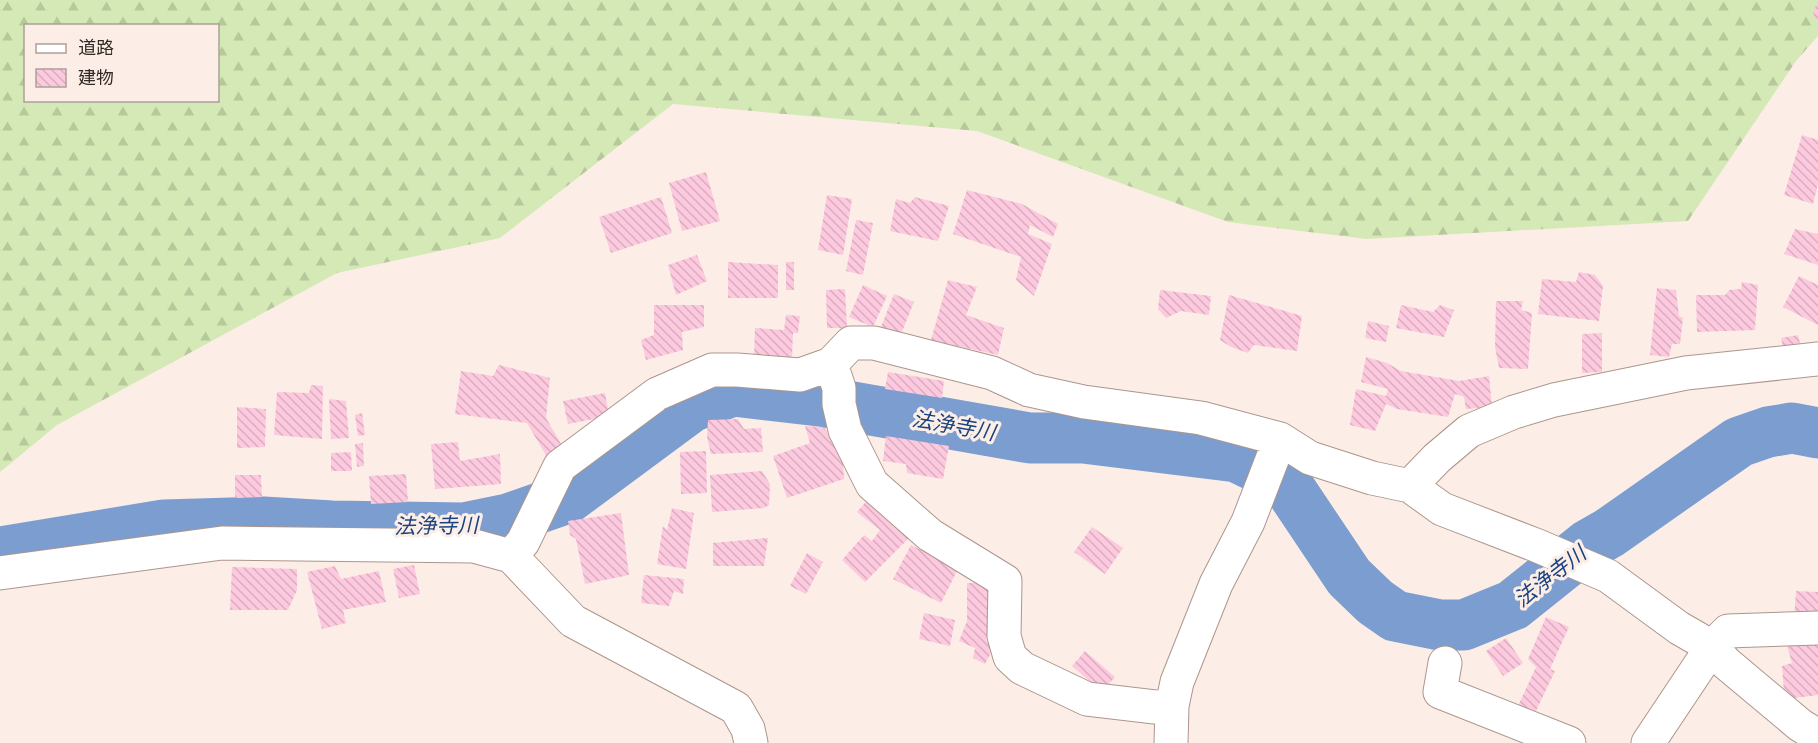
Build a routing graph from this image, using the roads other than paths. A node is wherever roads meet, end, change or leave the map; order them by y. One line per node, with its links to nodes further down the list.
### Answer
1 (1818, 359): 4 (street)
2 (831, 364): 3 (street); 5 (street); 10 (street)
3 (1280, 439): 4 (street); 10 (street)
4 (1410, 486): 8 (street)
5 (511, 556): 6 (street); 12 (street)
6 (0, 573)
7 (1818, 628): 8 (street)
8 (1712, 647): 11 (street); 15 (street)
9 (1445, 663): 14 (street)
10 (1172, 706): 13 (street)
11 (1818, 736)
12 (751, 743)
13 (1171, 743)
14 (1569, 743)
15 (1648, 743)

